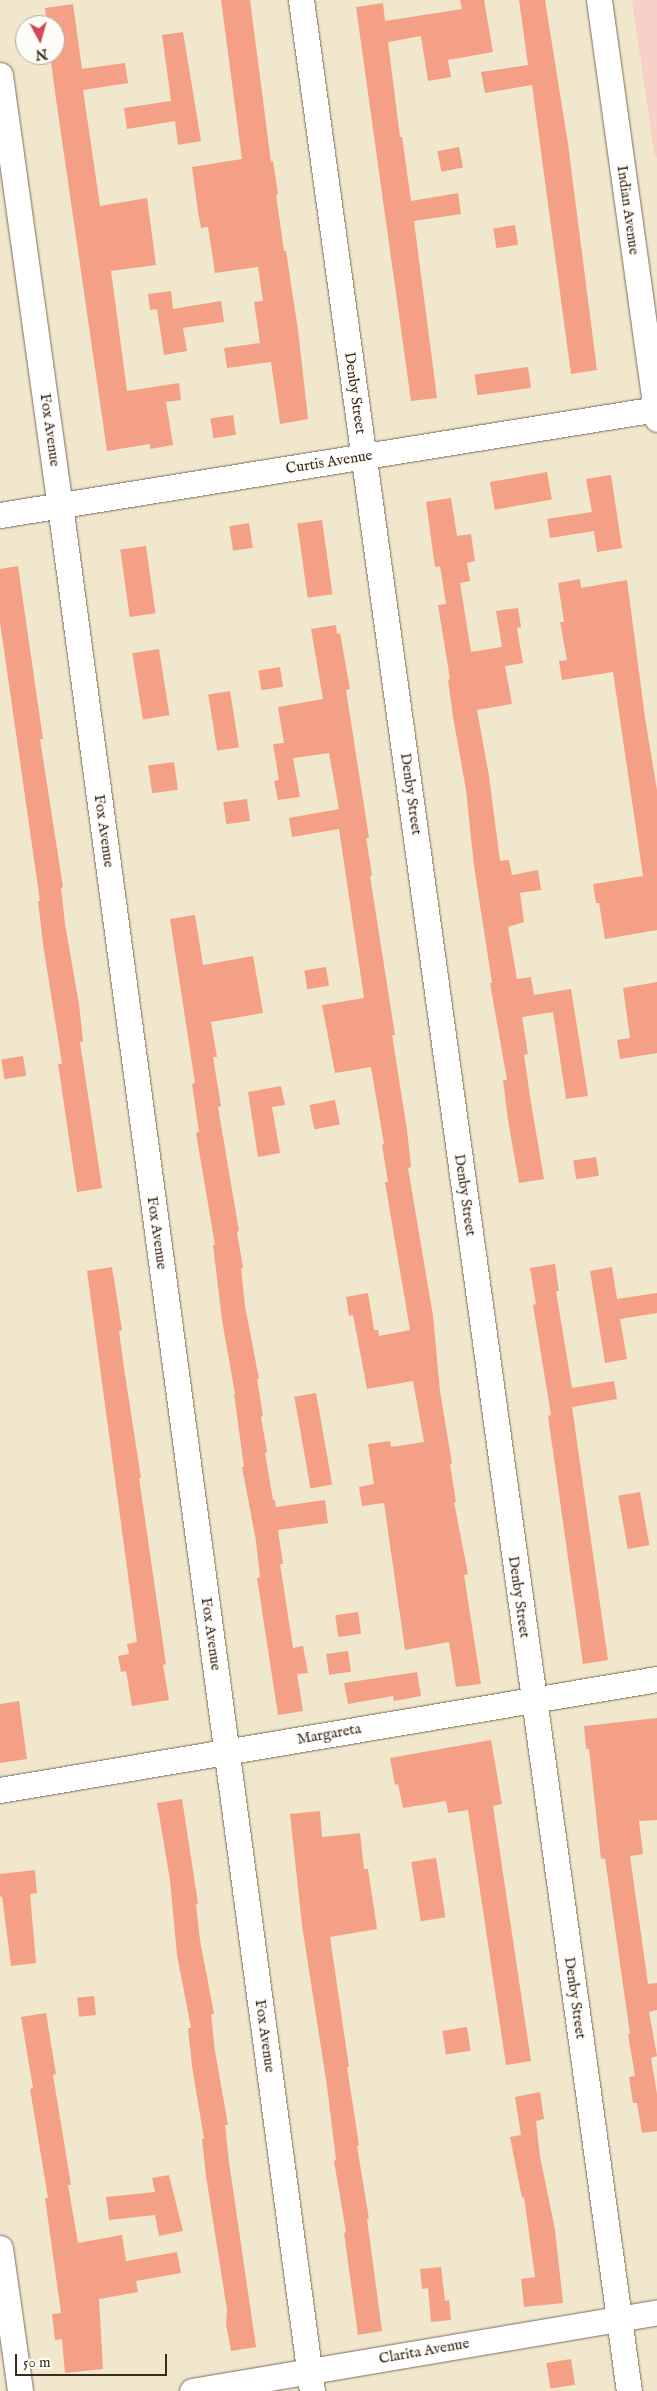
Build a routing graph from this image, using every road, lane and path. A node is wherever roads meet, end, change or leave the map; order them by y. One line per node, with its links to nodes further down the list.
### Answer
1 (300, 0): 5 (street, Denby Street)
2 (598, 0): 4 (street, Indian Avenue)
3 (0, 75): 6 (street, Fox Avenue)
4 (657, 413): 5 (street, Curtis Avenue)
5 (364, 457): 6 (street, Curtis Avenue); 9 (street, Denby Street)
6 (60, 505): 7 (street, Curtis Avenue); 10 (street, Fox Avenue)
7 (0, 515)
8 (657, 1679): 9 (street, Margareta)
9 (533, 1700): 10 (street, Margareta); 14 (street, Denby Street)
10 (227, 1752): 11 (street, Margareta); 15 (street, Fox Avenue)
11 (0, 1790)
12 (0, 2248): 16 (street)
13 (657, 2312): 14 (street, Clarita Avenue)
14 (619, 2318): 15 (street, Clarita Avenue); 18 (street, Denby Street)
15 (311, 2381): 17 (street, Clarita Avenue)
16 (20, 2391)
17 (192, 2391)
18 (628, 2391)

